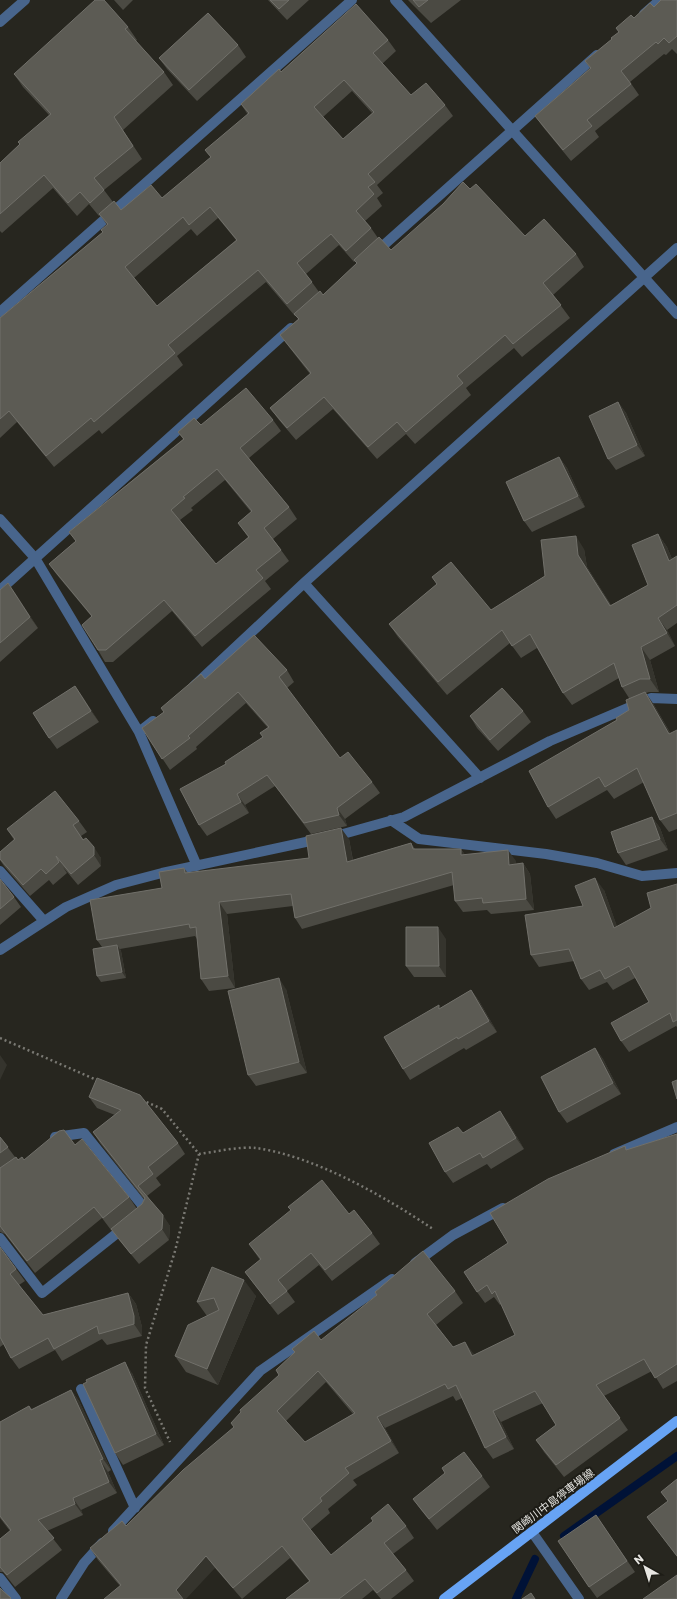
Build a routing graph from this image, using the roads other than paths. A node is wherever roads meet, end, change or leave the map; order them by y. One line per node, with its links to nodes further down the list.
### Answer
1 (25, 0): 6 (street)
2 (352, 0): 12 (street)
3 (394, 0): 8 (street)
4 (660, 0): 5 (street)
5 (636, 21)
6 (0, 22)
7 (607, 47): 8 (street)
8 (512, 130): 10 (street); 11 (street)
9 (677, 248): 11 (street)
10 (370, 257)
11 (644, 278): 13 (street); 17 (street)
12 (0, 312)
13 (677, 314)
14 (300, 320): 16 (street)
15 (0, 519): 16 (street)
16 (35, 558): 18 (street); 22 (street)
17 (304, 583): 19 (street); 23 (street)
18 (0, 590)
19 (184, 695)
20 (677, 699): 23 (street)
21 (162, 714): 22 (street)
22 (139, 732): 25 (street)
23 (480, 778): 24 (street)
24 (391, 820): 25 (street); 27 (street)
25 (197, 866): 28 (street)
26 (0, 871): 28 (street)
27 (677, 873)
28 (44, 921): 29 (street)
29 (0, 950)
30 (677, 1127): 32 (street)
31 (46, 1142): 34 (street)
32 (604, 1158)
33 (514, 1202): 37 (street)
34 (0, 1238)
35 (81, 1389): 37 (street)
36 (677, 1421): 38 (main road, 関崎川中島停車場線)
37 (135, 1508): 41 (street)
38 (532, 1532): 42 (main road, 関崎川中島停車場線); 43 (street)
39 (0, 1578): 40 (street)
40 (16, 1599)
41 (61, 1599)
42 (444, 1599)
43 (579, 1599)

